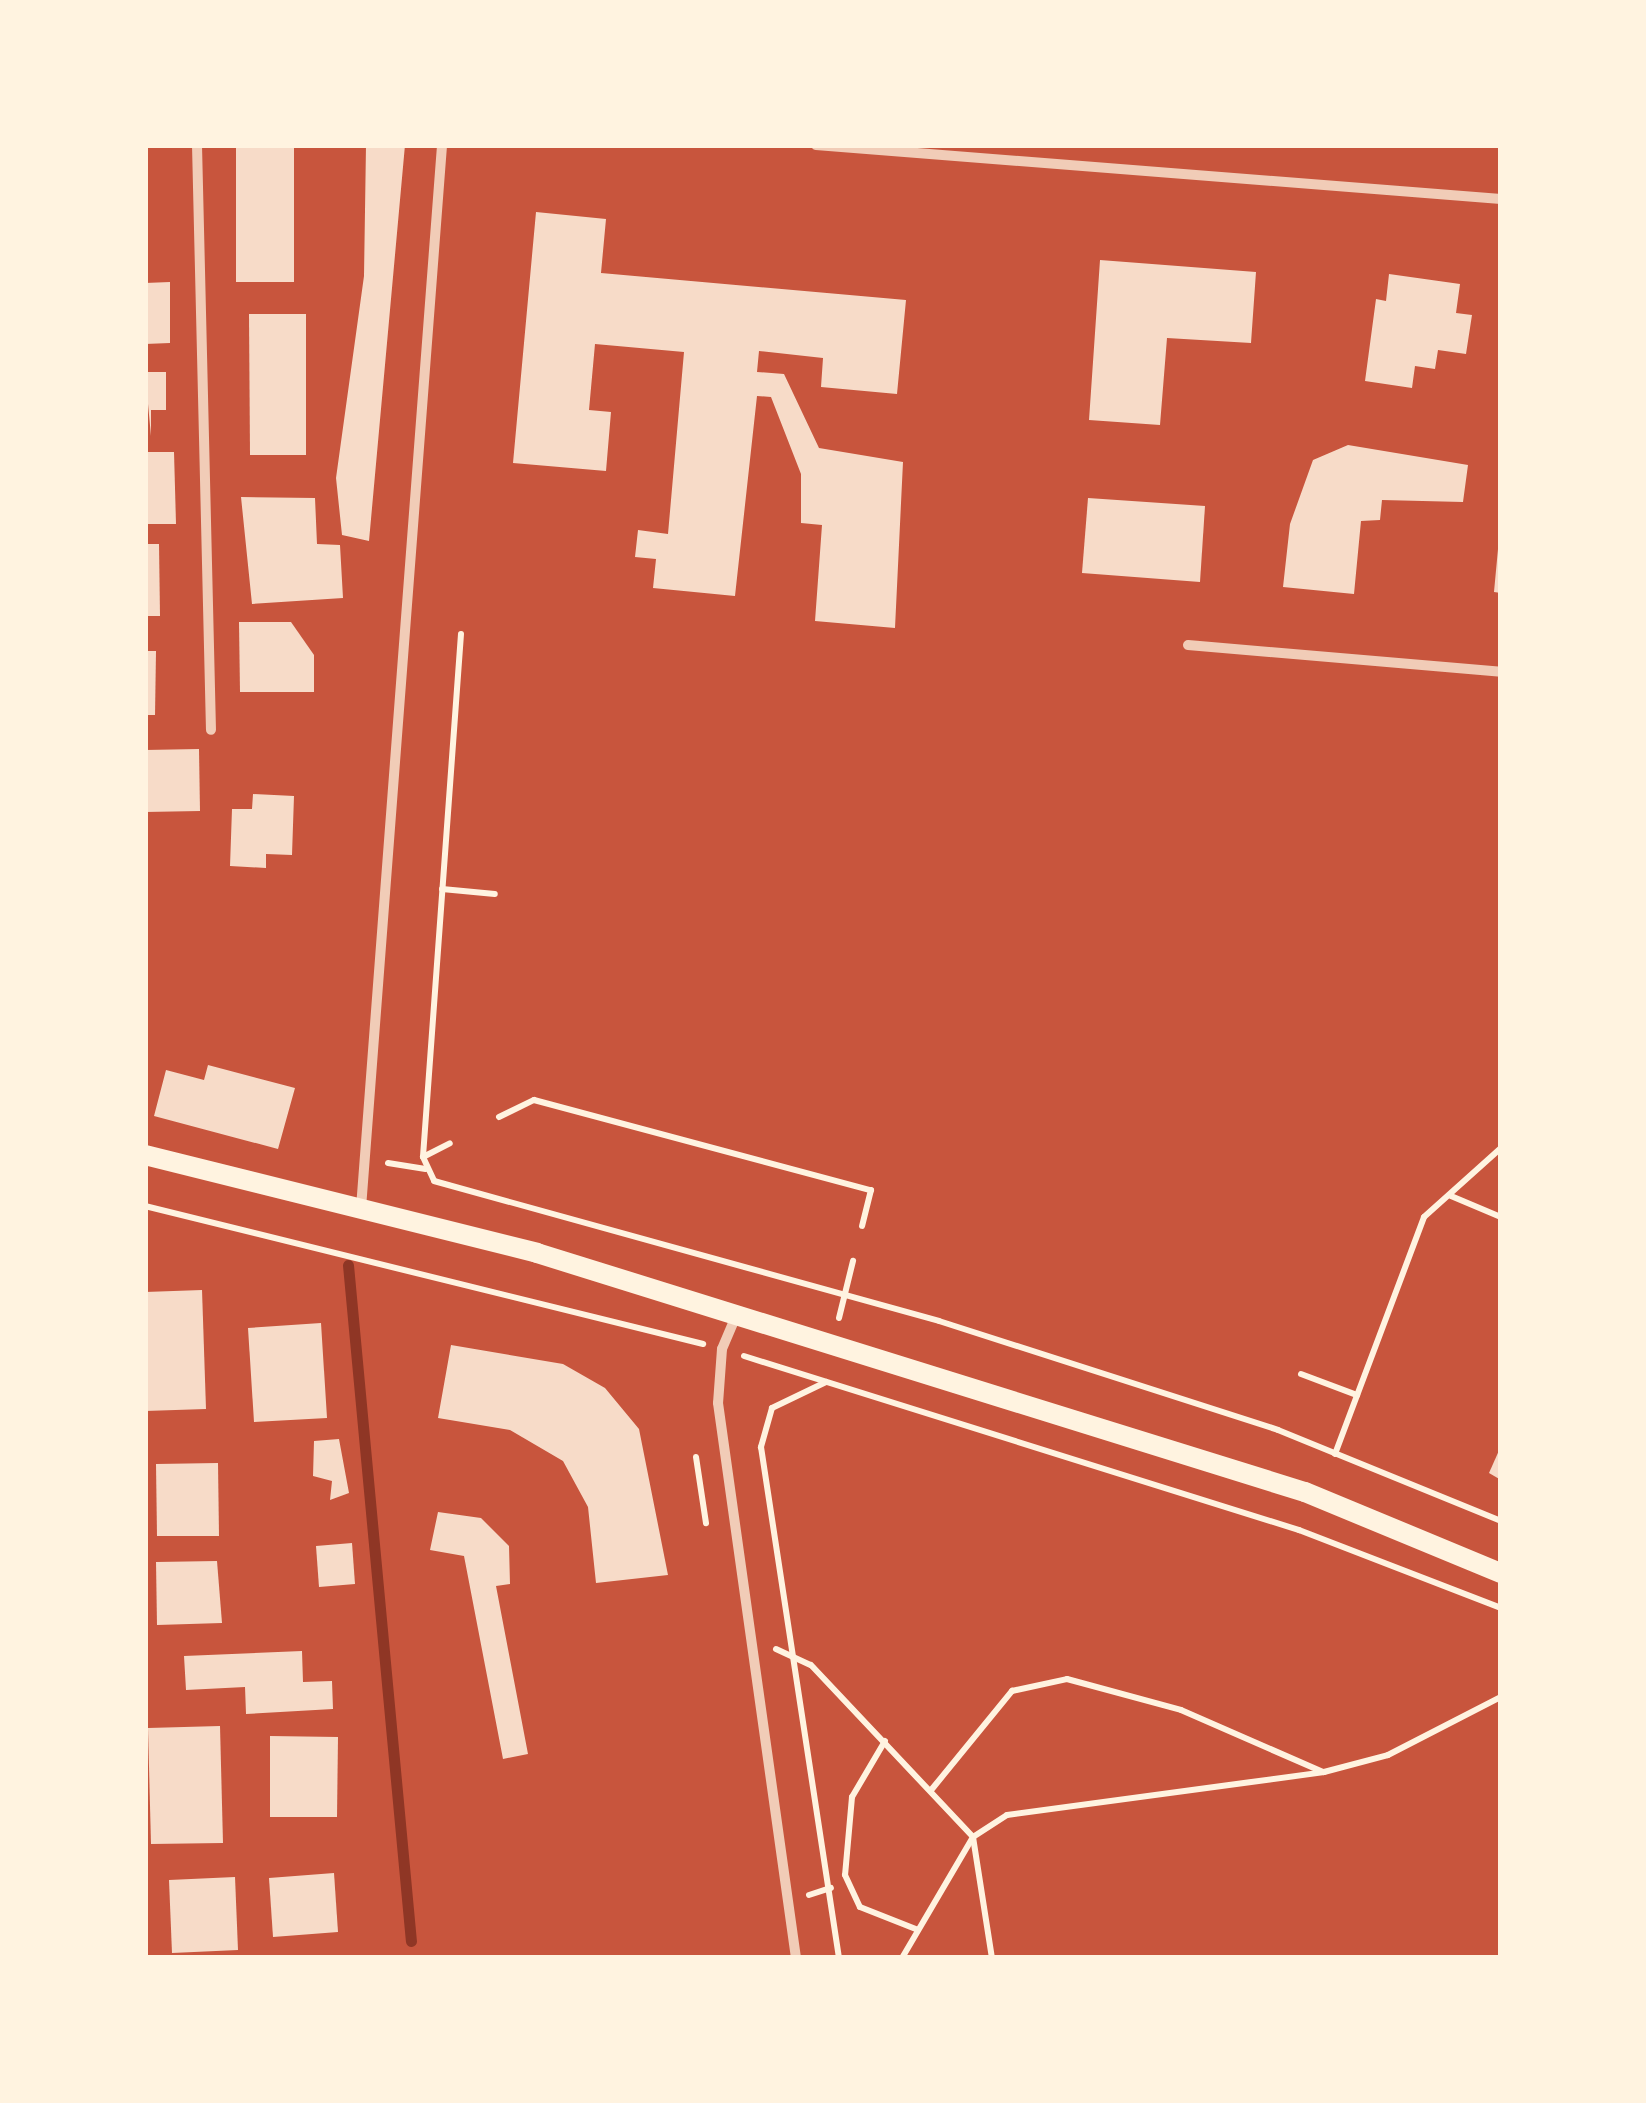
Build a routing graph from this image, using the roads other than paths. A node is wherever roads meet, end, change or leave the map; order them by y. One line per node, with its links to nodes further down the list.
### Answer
1 (197, 145): 7 (street)
2 (442, 145): 9 (street)
3 (816, 145): 4 (street)
4 (1501, 199)
5 (1188, 645): 6 (street)
6 (1501, 672)
7 (210, 730)
8 (145, 1156): 9 (main road)
9 (360, 1208): 10 (main road)
10 (736, 1316): 11 (main road); 12 (street)
11 (1501, 1573)
12 (796, 1958)

